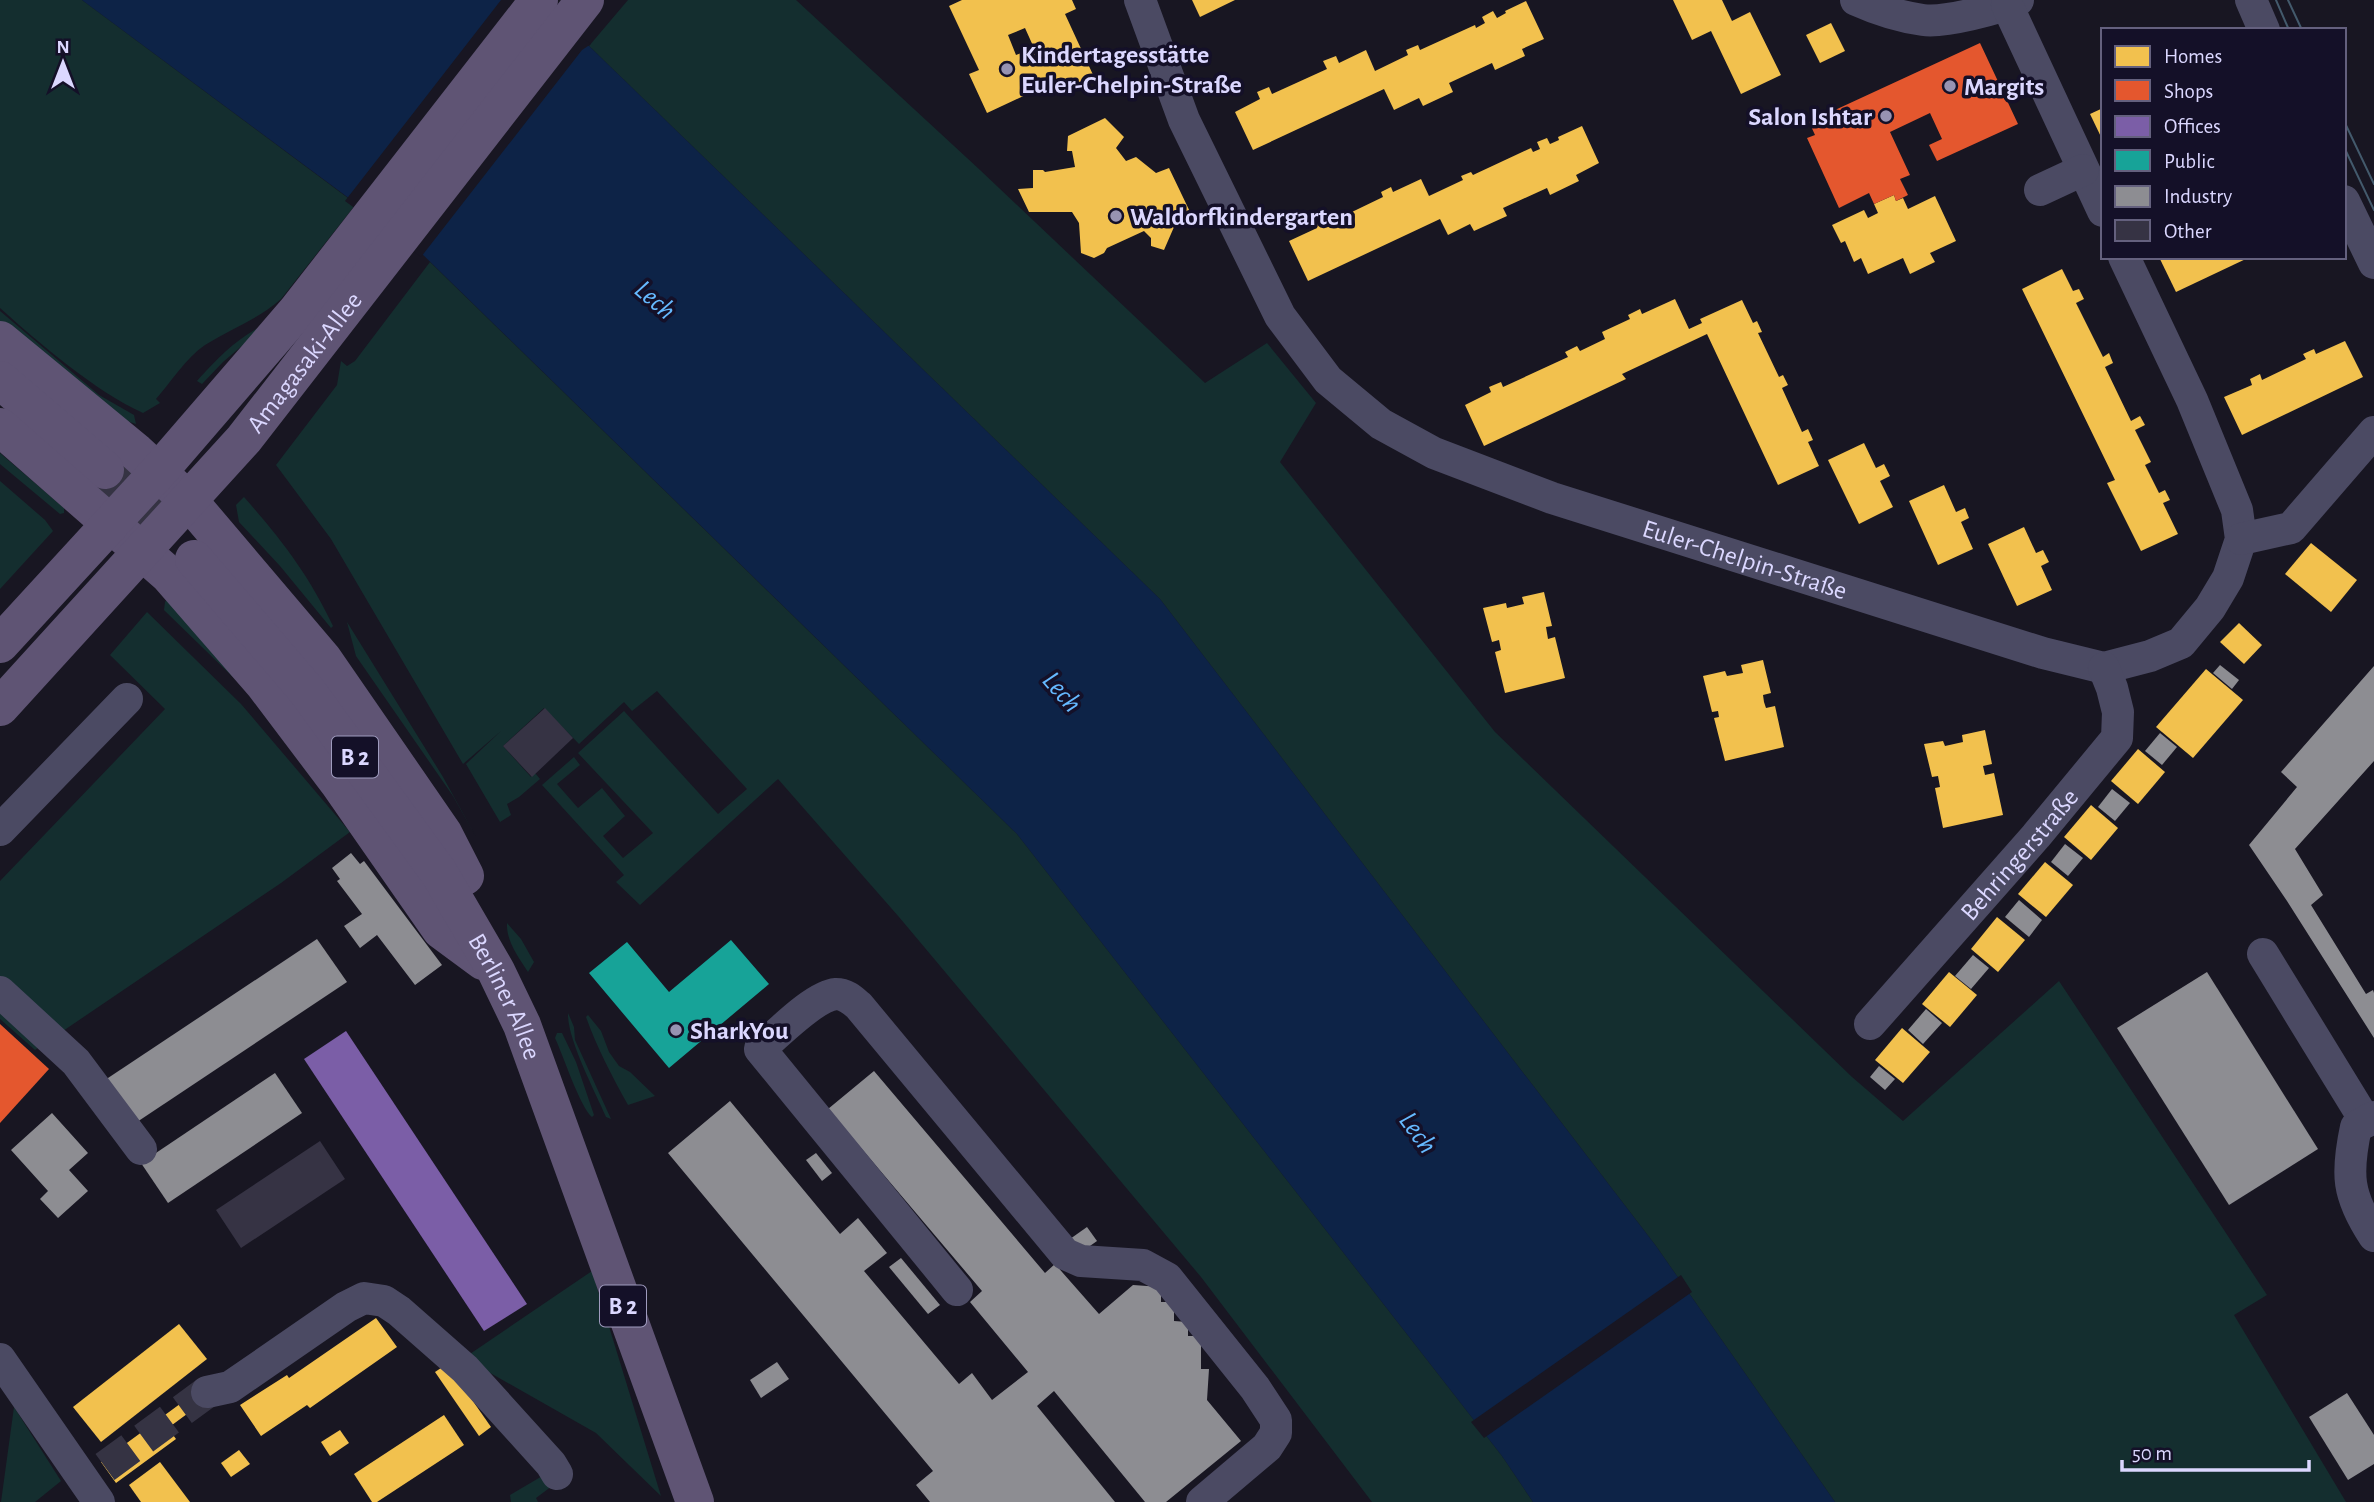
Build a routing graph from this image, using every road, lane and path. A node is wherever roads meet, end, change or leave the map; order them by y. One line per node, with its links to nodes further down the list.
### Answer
1 (539, 0): 14 (main road, Amagasaki-Allee)
2 (586, 0): 14 (main road, Amagasaki-Allee)
3 (1140, 0): 27 (street, Euler-Chelpin-Straße)
4 (1856, 0): 6 (street)
5 (2251, 0): 7 (street)
6 (2013, 3): 8 (street)
7 (2263, 28)
8 (2083, 170): 9 (street); 11 (street)
9 (2040, 190)
10 (2346, 205): 13 (street)
11 (2101, 207)
12 (2125, 259): 23 (street)
13 (2374, 262)
14 (311, 323): 20 (main road, Amagasaki-Allee); 21 (main road, Amagasaki-Allee)
15 (0, 340): 20 (main road)
16 (0, 380): 19 (main road)
17 (0, 427): 22 (main road)
18 (2374, 432): 23 (street)
19 (106, 470)
20 (159, 471): 21 (main road); 22 (main road, Amagasaki-Allee)
21 (188, 500): 24 (main road, Amagasaki-Allee); 32 (main road)
22 (110, 524): 24 (main road); 26 (main road, Amagasaki-Allee)
23 (2241, 539): 27 (street, Euler-Chelpin-Straße)
24 (142, 551): 29 (main road, Amagasaki-Allee); 32 (main road)
25 (194, 559): 32 (main road, Berliner Allee / B 2)
26 (0, 644)
27 (2104, 668): 34 (street, Behringerstraße)
28 (127, 699): 30 (street)
29 (0, 707)
30 (7, 810)
31 (2263, 954): 35 (street)
32 (496, 971): 45 (main road, Berliner Allee / B 2)
33 (0, 992): 36 (street)
34 (1870, 1024)
35 (2370, 1119): 37 (street)
36 (141, 1149)
37 (2374, 1236)
38 (957, 1290): 46 (street)
39 (407, 1319): 41 (street); 42 (street); 43 (street)
40 (0, 1359): 44 (street)
41 (441, 1368)
42 (207, 1392)
43 (557, 1474)
44 (98, 1483)
45 (695, 1502)
46 (1202, 1502)

